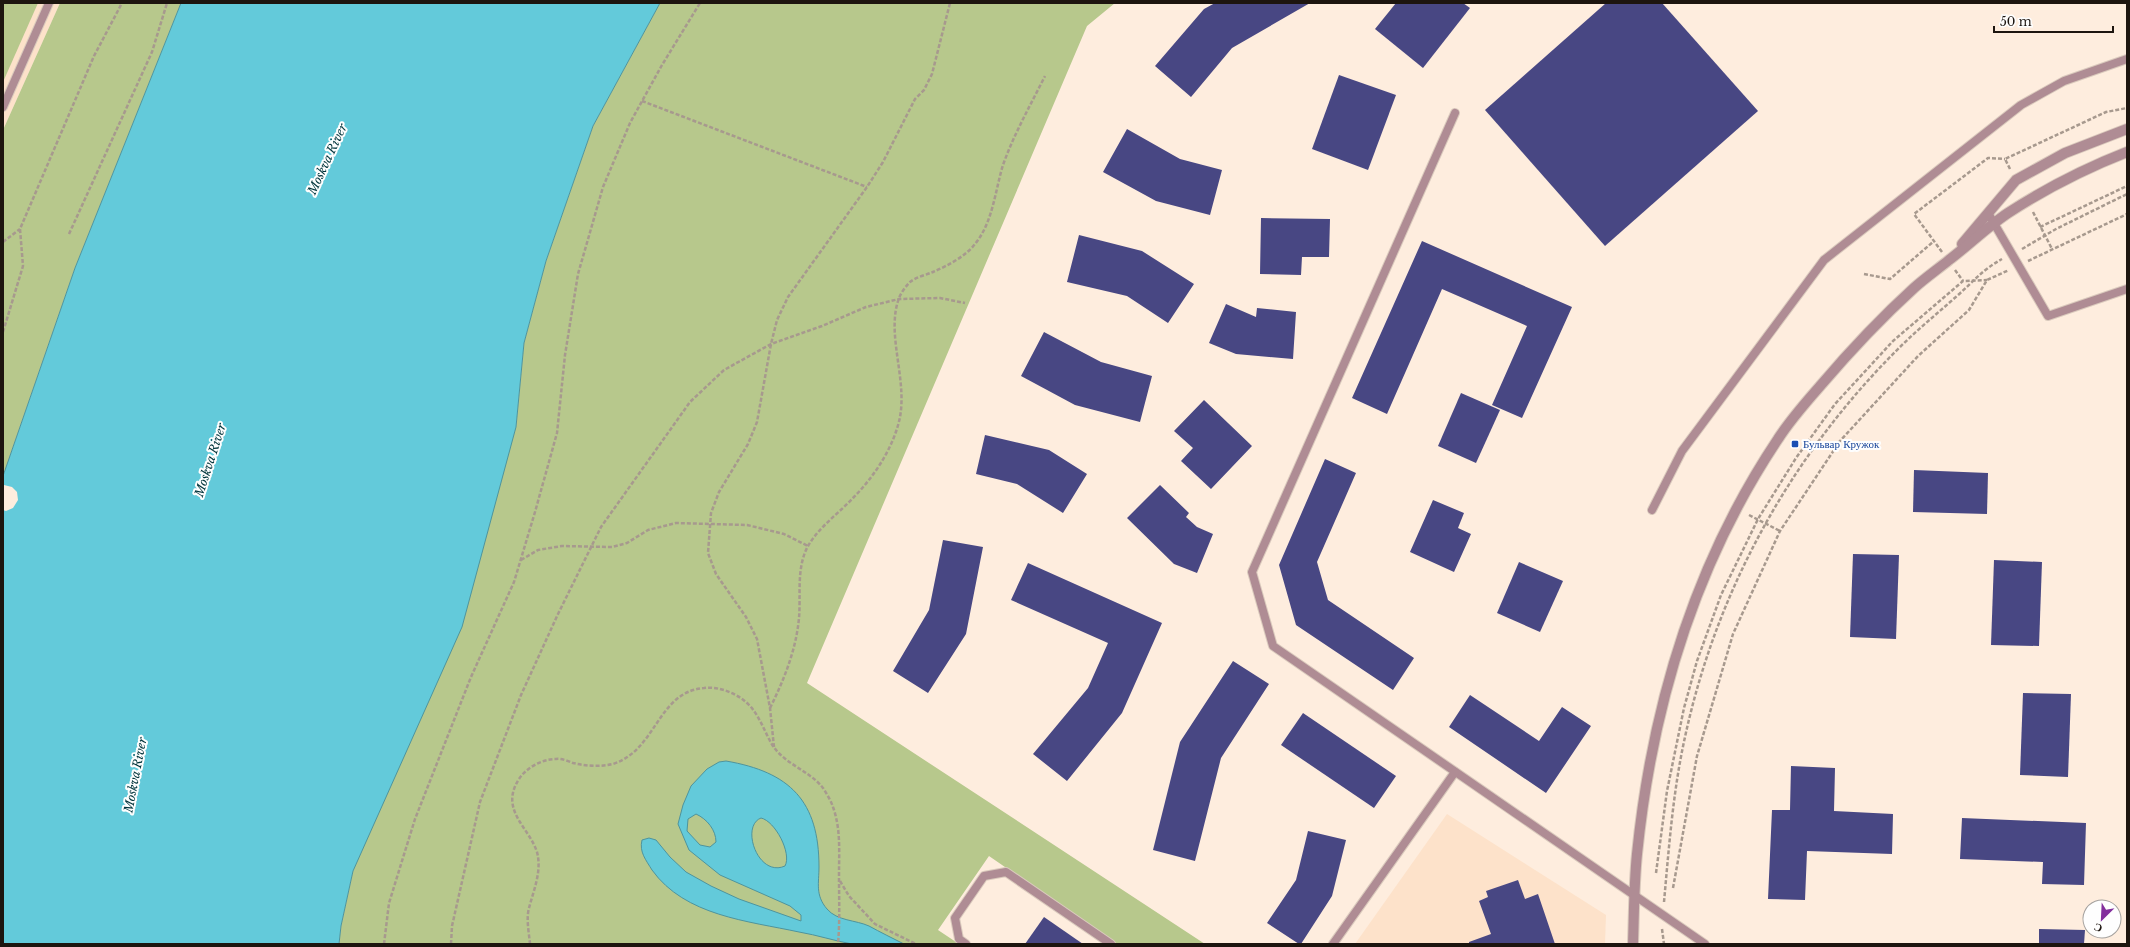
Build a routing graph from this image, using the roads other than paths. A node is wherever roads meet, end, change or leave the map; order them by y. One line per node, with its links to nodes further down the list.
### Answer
1 (49, 3): 3 (lane)
2 (2127, 59): 11 (lane)
3 (3, 107)
4 (1455, 112): 12 (lane)
5 (2127, 129): 7 (street)
6 (2127, 152): 8 (street)
7 (1988, 213): 8 (lane); 9 (street)
8 (1994, 224): 9 (street); 10 (lane)
9 (1948, 261): 13 (street)
10 (2127, 289)
11 (1652, 510)
12 (1455, 772): 13 (lane); 16 (lane)
13 (1634, 897): 17 (street); 18 (lane)
14 (966, 944): 15 (lane)
15 (1111, 944)
16 (1333, 944)
17 (1633, 944)
18 (1705, 944)

